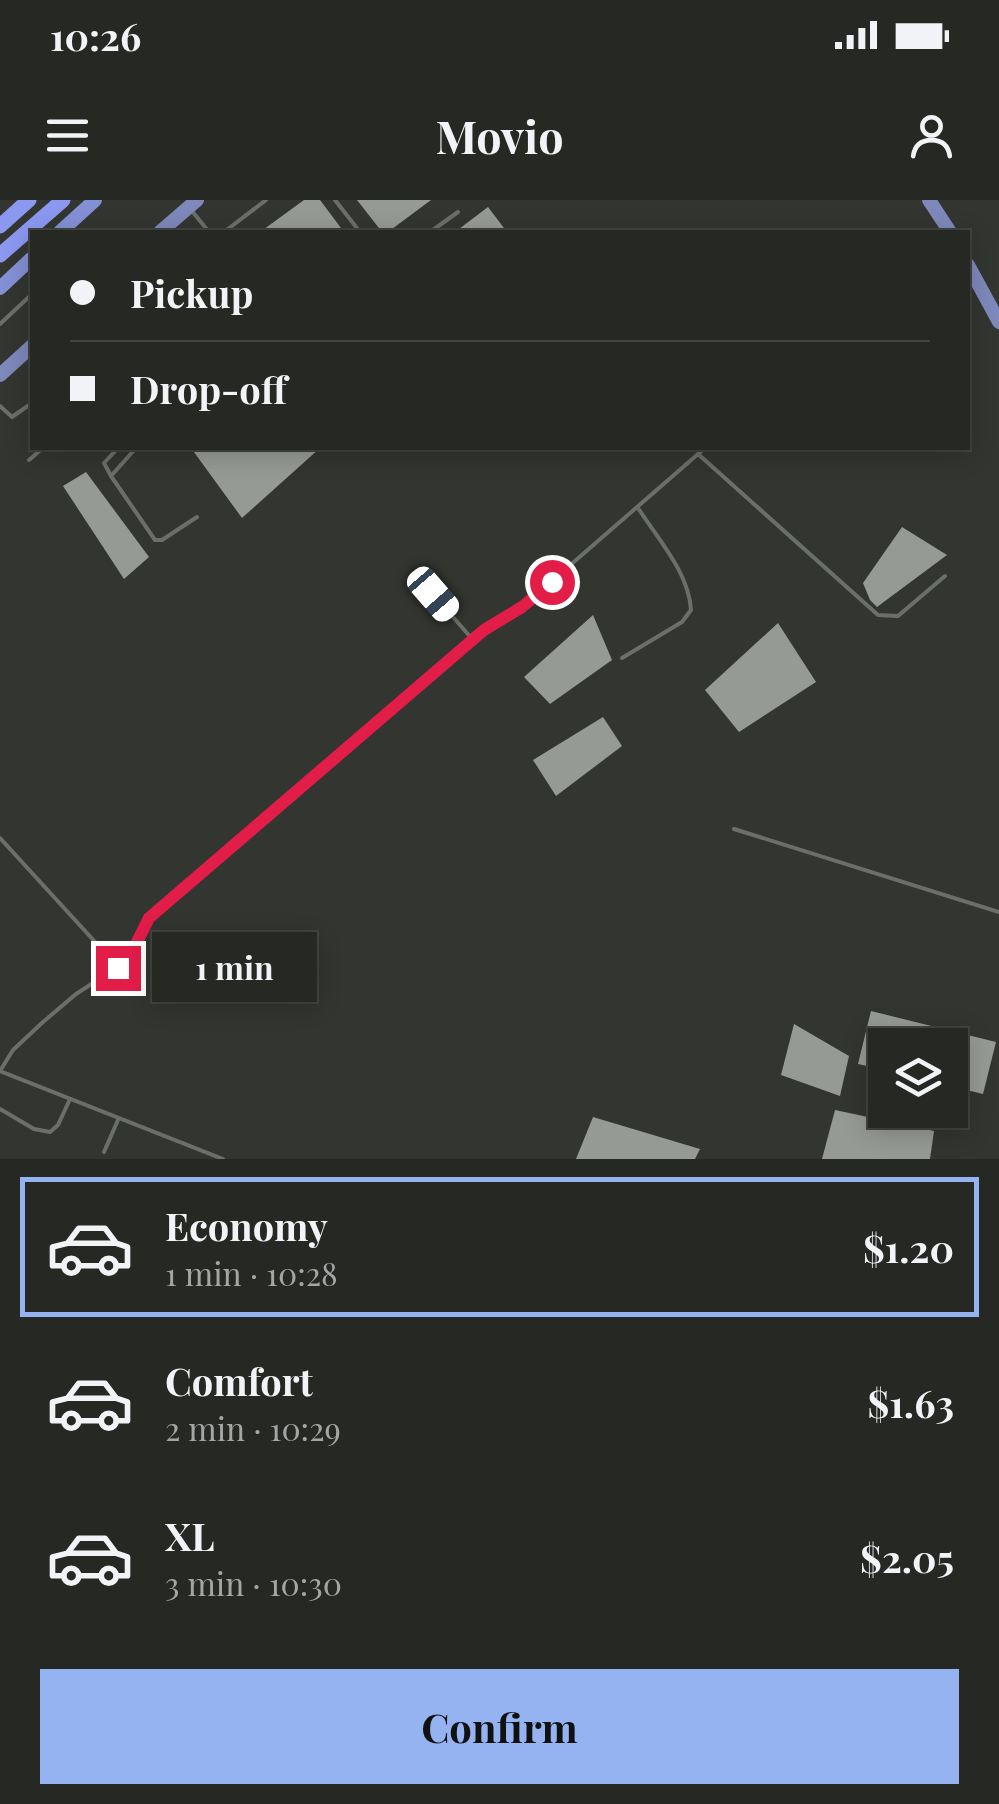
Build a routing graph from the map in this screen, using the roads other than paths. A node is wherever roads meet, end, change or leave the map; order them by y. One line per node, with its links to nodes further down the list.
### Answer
1 (29, 200): 9 (highway)
2 (63, 200): 17 (highway)
3 (95, 200): 10 (highway)
4 (266, 200): 13 (lane)
5 (336, 200): 14 (lane)
6 (929, 200): 16 (main road)
7 (193, 204): 11 (main road); 12 (lane)
8 (458, 212): 15 (lane)
9 (0, 226)
10 (62, 230)
11 (162, 230)
12 (208, 230)
13 (227, 230)
14 (358, 230)
15 (433, 230)
16 (944, 230)
17 (0, 256)
18 (30, 260): 21 (highway)
19 (970, 265): 23 (main road)
20 (970, 266): 24 (main road)
21 (0, 288)
22 (30, 296): 25 (lane)
23 (999, 308)
24 (999, 322)
25 (0, 324)
26 (30, 348): 27 (main road)
27 (0, 374)
28 (30, 404): 29 (lane)
29 (0, 406)
30 (40, 450): 35 (lane)
31 (116, 450): 36 (lane)
32 (134, 450): 36 (lane)
33 (703, 450): 34 (lane)
34 (698, 454): 37 (lane); 39 (lane)
35 (28, 460)
36 (111, 476): 38 (lane)
37 (638, 508): 41 (lane); 42 (lane)
38 (196, 517)
39 (945, 576)
40 (433, 594): 41 (lane)
41 (473, 640): 46 (lane)
42 (622, 658)
43 (734, 828): 45 (lane)
44 (0, 838): 46 (lane)
45 (999, 912)
46 (118, 968): 47 (lane)
47 (0, 1071): 48 (lane)
48 (70, 1099): 49 (lane); 50 (lane)
49 (0, 1109)
50 (119, 1118): 51 (lane); 52 (lane)
51 (104, 1152)
52 (223, 1159)

